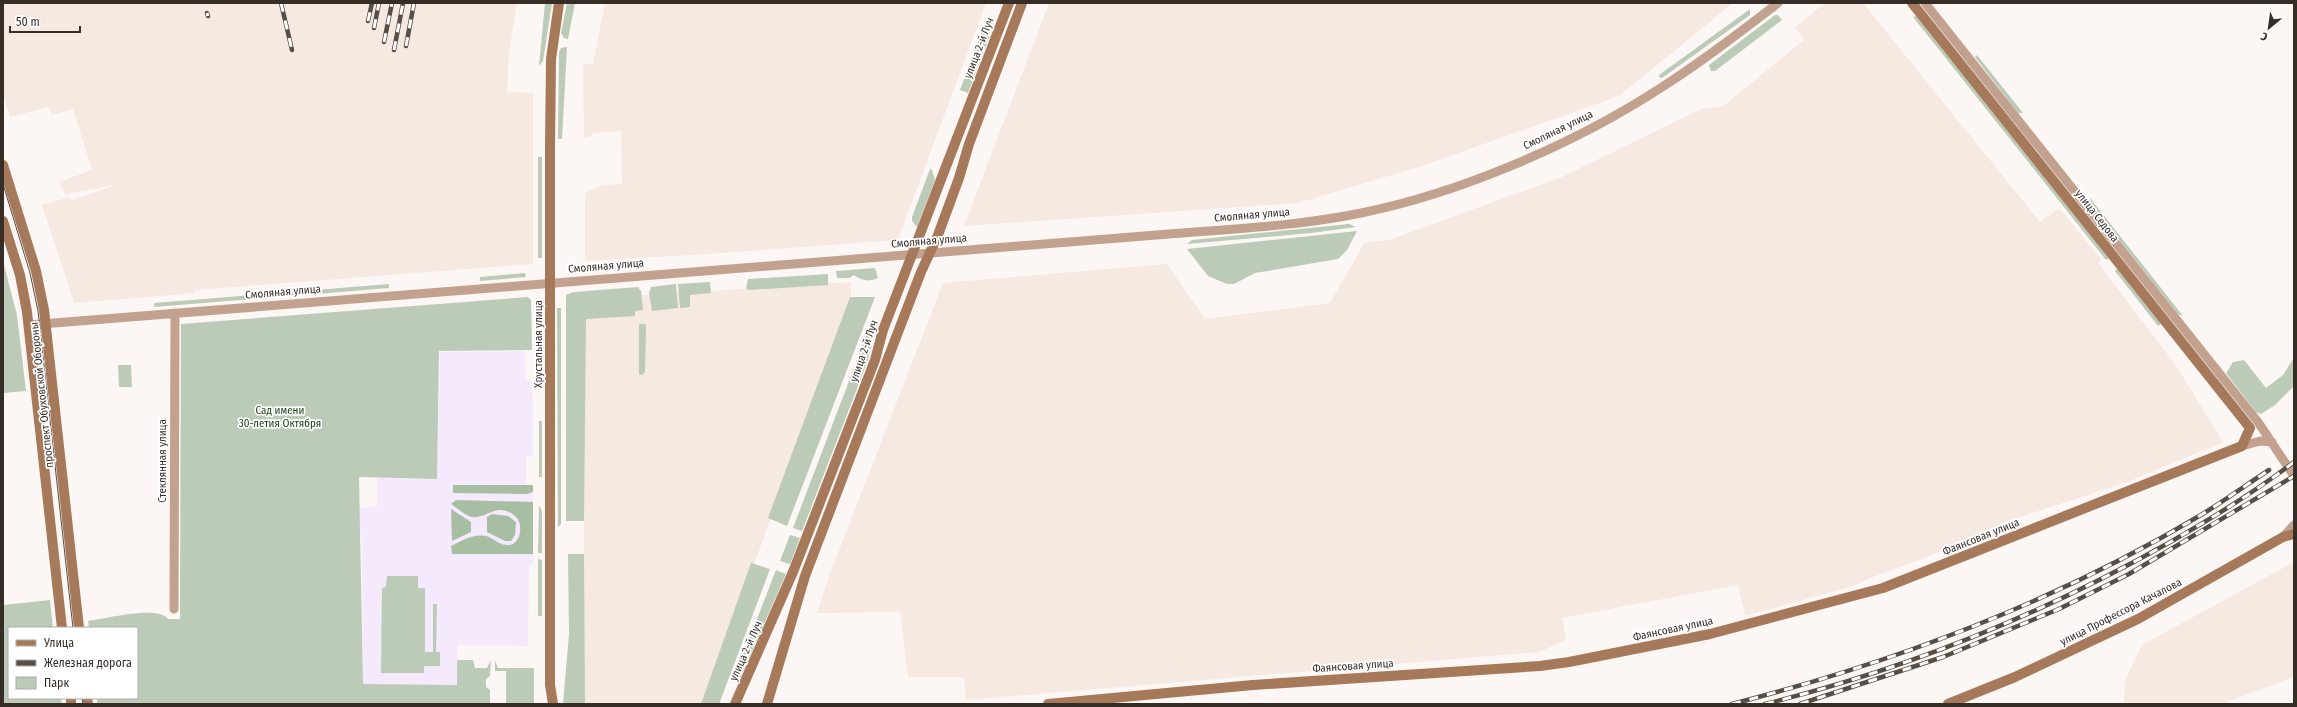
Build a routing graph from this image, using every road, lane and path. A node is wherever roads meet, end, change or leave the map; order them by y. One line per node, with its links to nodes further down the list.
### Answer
1 (559, 3): 11 (street, Хрустальная улица)
2 (1009, 3): 10 (street, улица 2-й Луч)
3 (1022, 3): 9 (street)
4 (1778, 3): 9 (street, Смоляная улица)
5 (1912, 3): 16 (street, улица Седова)
6 (1925, 3): 15 (street, улица Седова)
7 (3, 165): 13 (street, проспект Обуховской Обороны)
8 (3, 221): 14 (street, проспект Обуховской Обороны)
9 (929, 253): 10 (street, Смоляная улица); 28 (street)
10 (912, 255): 11 (street, Смоляная улица); 27 (street, улица 2-й Луч)
11 (550, 283): 12 (street, Смоляная улица); 24 (street, Хрустальная улица)
12 (175, 313): 13 (street, Смоляная улица); 21 (street, Стеклянная улица)
13 (46, 323): 14 (street, Смоляная улица); 23 (street, проспект Обуховской Обороны)
14 (29, 325): 22 (street, проспект Обуховской Обороны)
15 (2272, 442): 16 (street, Фаянсовая улица); 17 (street, улица Седова)
16 (2242, 446): 29 (street, Фаянсовая улица)
17 (2294, 476)
18 (2294, 525): 20 (street, улица Профессора Качалова)
19 (2294, 534): 20 (street)
20 (2283, 537): 30 (street, улица Профессора Качалова)
21 (174, 609)
22 (62, 627)
23 (79, 627)
24 (550, 685): 25 (street, Хрустальная улица); 26 (street, Хрустальная улица)
25 (546, 704)
26 (553, 704)
27 (735, 704)
28 (767, 704)
29 (1048, 704)
30 (1948, 704)

